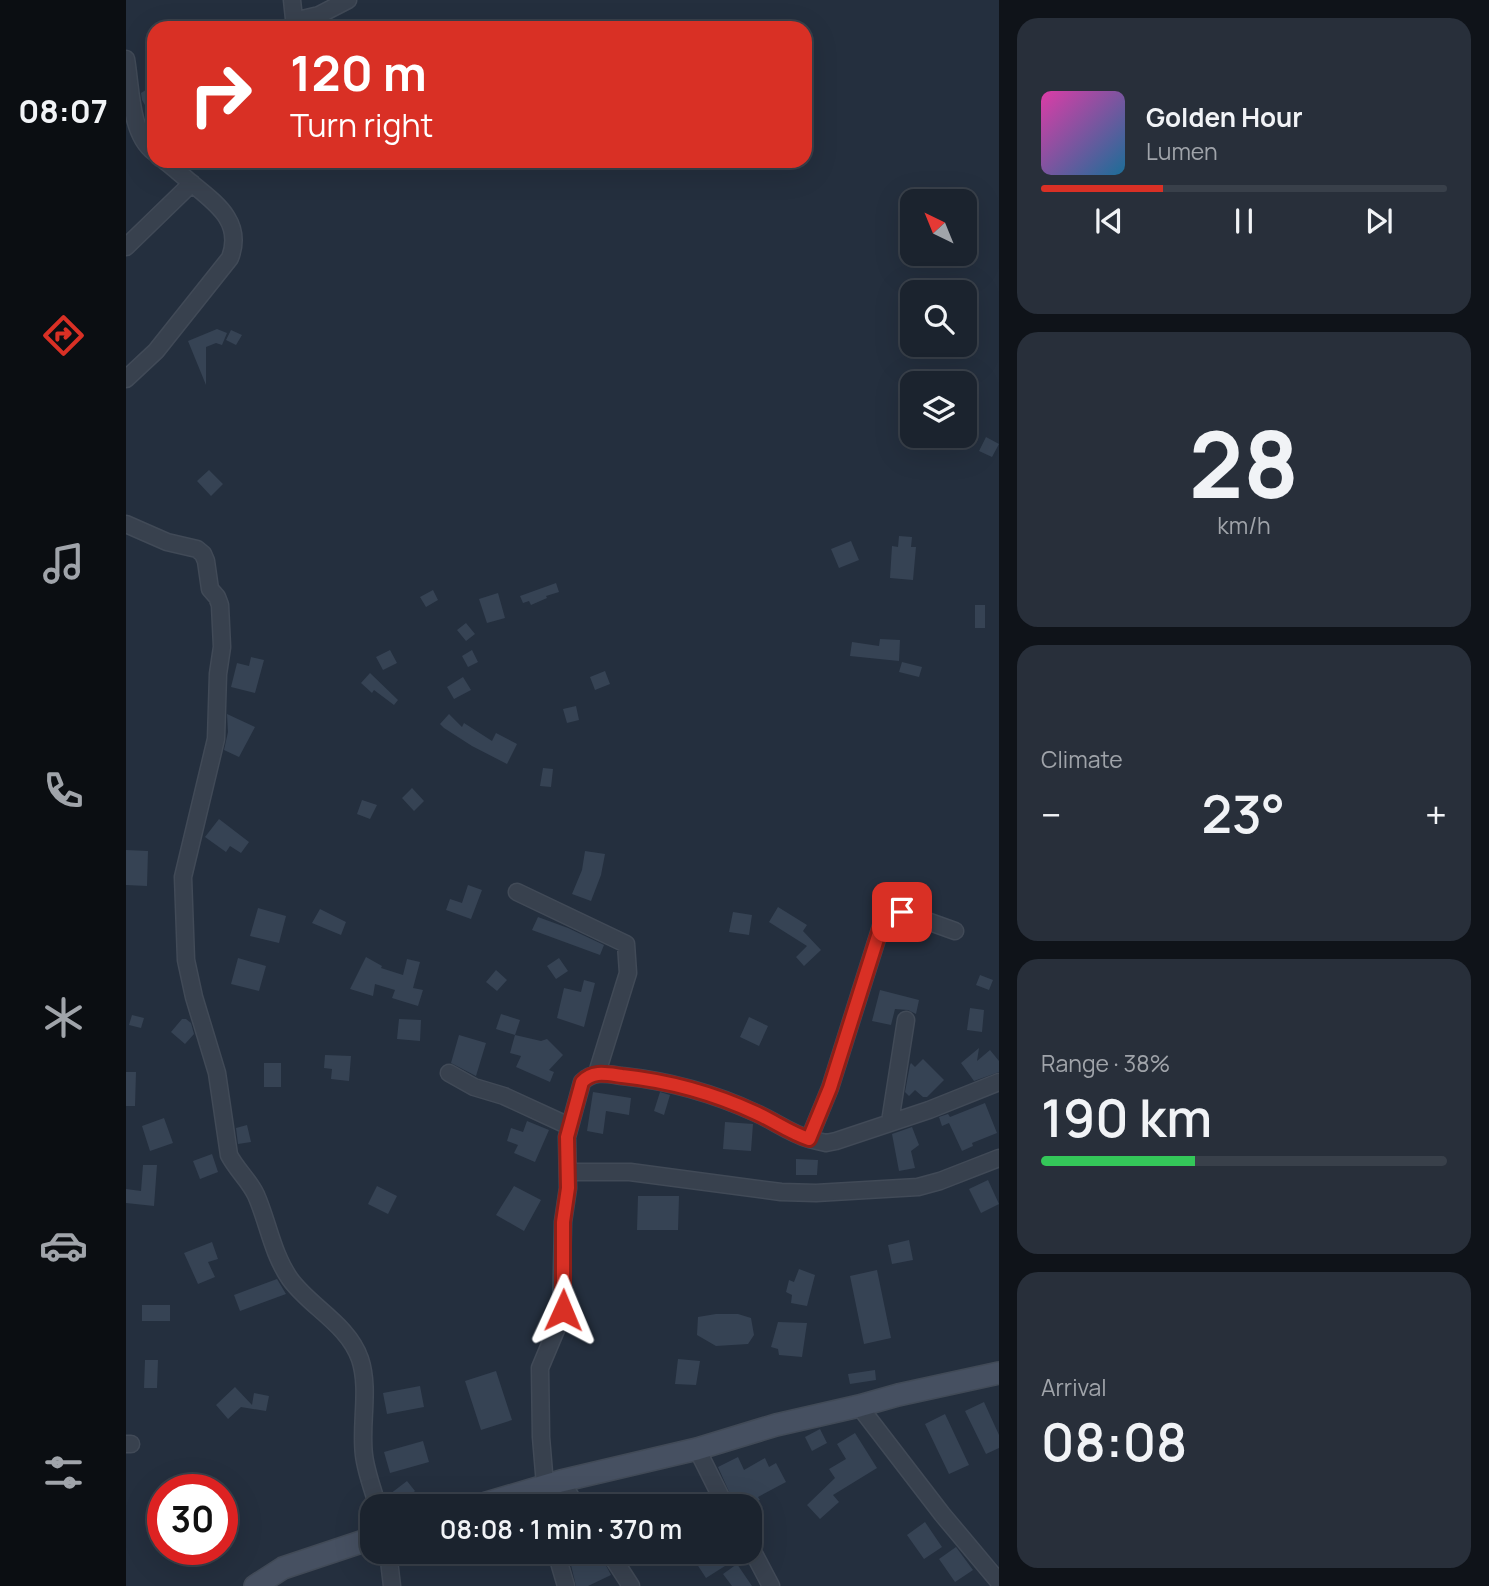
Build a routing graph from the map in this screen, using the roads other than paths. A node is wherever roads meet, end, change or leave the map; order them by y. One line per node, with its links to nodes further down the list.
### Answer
1 (292, 0): 3 (street)
2 (348, 0): 4 (street)
3 (294, 21)
4 (302, 21)
5 (126, 59): 6 (street)
6 (147, 145)
7 (173, 168): 8 (street)
8 (191, 183): 9 (street); 10 (street)
9 (126, 247)
10 (126, 379)
11 (127, 526): 27 (street)
12 (517, 892): 16 (street)
13 (955, 931): 20 (street)
14 (906, 1020): 18 (street)
15 (449, 1073): 19 (street)
16 (597, 1073): 19 (street); 20 (street)
17 (999, 1082): 18 (street)
18 (890, 1122): 20 (street)
19 (569, 1126): 22 (street)
20 (809, 1139)
21 (999, 1158): 22 (street)
22 (568, 1172): 26 (street)
23 (999, 1373): 24 (street)
24 (859, 1406): 25 (street); 34 (street)
25 (697, 1450): 26 (street); 28 (street)
26 (541, 1491)
27 (374, 1494)
28 (719, 1494)
29 (360, 1542): 35 (street)
30 (389, 1564): 36 (street)
31 (560, 1564): 37 (street)
32 (617, 1564): 38 (street)
33 (759, 1564): 39 (street)
34 (999, 1582)
35 (256, 1586)
36 (392, 1586)
37 (566, 1586)
38 (631, 1586)
39 (771, 1586)

